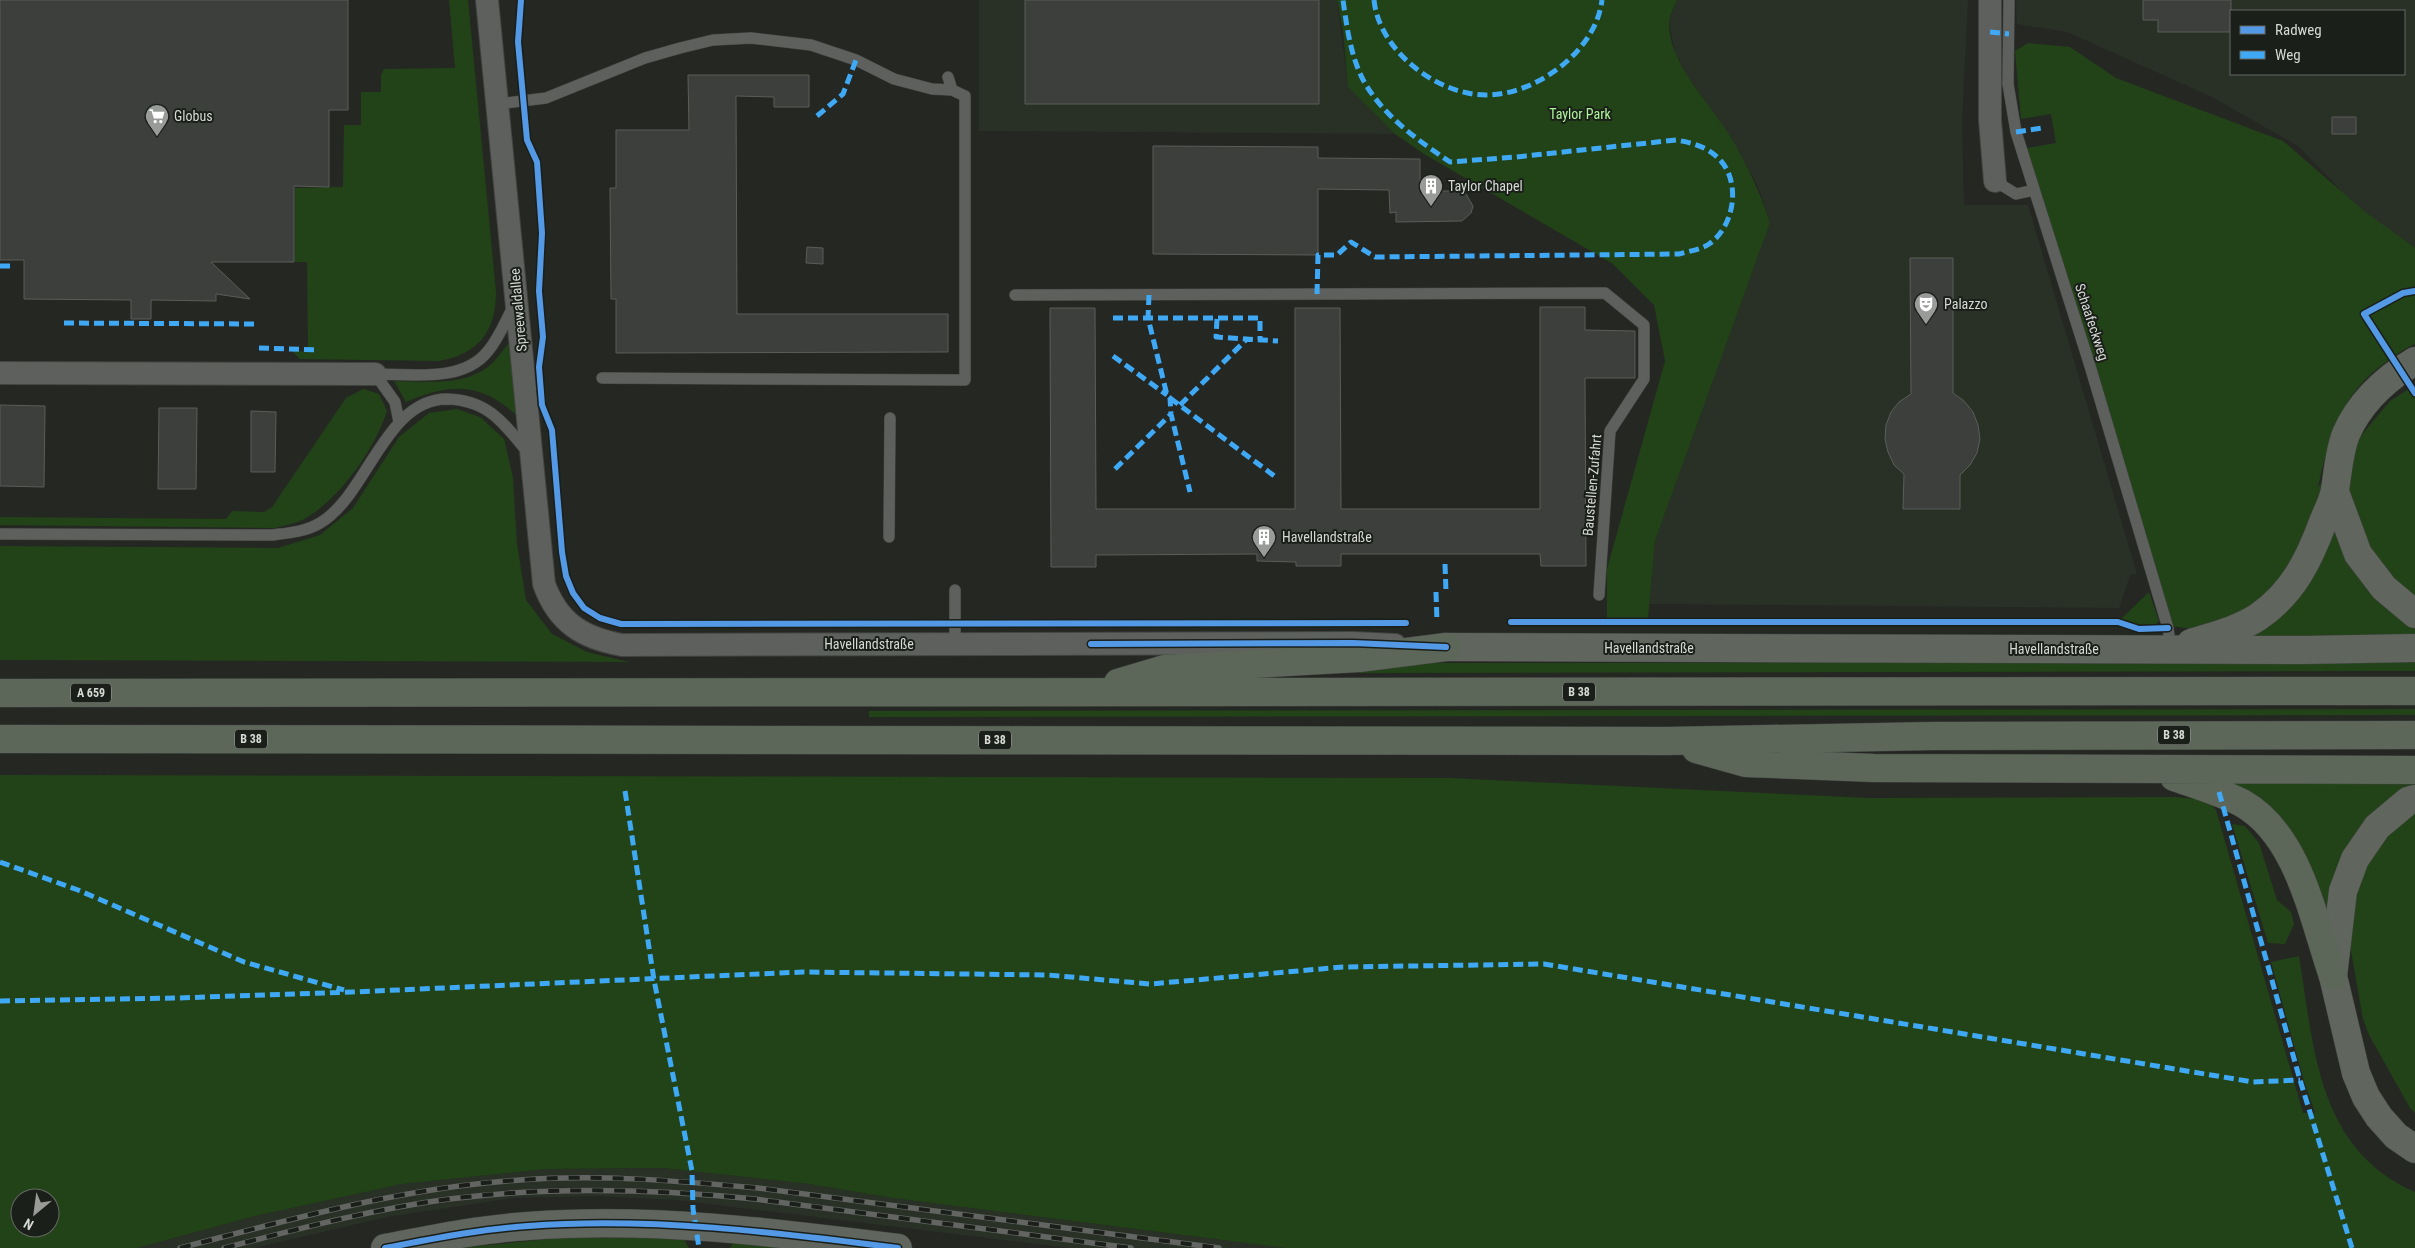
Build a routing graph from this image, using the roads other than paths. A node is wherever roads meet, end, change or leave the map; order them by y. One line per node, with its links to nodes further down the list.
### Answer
1 (487, 0): 6 (street, Spreewaldallee)
2 (1990, 0): 7 (street)
3 (2008, 0): 8 (lane, Schaafeckweg)
4 (948, 77): 5 (lane)
5 (952, 90): 6 (lane); 14 (lane)
6 (498, 104): 10 (street, Spreewaldallee)
7 (1996, 181): 8 (lane)
8 (2034, 190): 28 (lane, Schaafeckweg)
9 (1014, 295): 22 (lane, Baustellen-Zufahrt)
10 (517, 298): 13 (lane); 17 (street, Spreewaldallee)
11 (2415, 361): 18 (main road)
12 (0, 373): 13 (street)
13 (375, 374): 16 (lane)
14 (602, 378)
15 (890, 418): 20 (lane)
16 (399, 422): 17 (lane); 19 (lane)
17 (533, 458): 24 (street, Spreewaldallee)
18 (2335, 492): 23 (main road); 28 (main road)
19 (0, 534)
20 (889, 537)
21 (954, 590): 25 (lane)
22 (1599, 595)
23 (2415, 614)
24 (561, 616): 25 (street, Havellandstraße)
25 (955, 644): 26 (street, Havellandstraße)
26 (1446, 647): 28 (main road, Havellandstraße); 30 (highway)
27 (2415, 648): 28 (main road, Havellandstraße)
28 (2171, 650)
29 (2415, 691): 30 (highway, B 38)
30 (1090, 692): 32 (highway, B 38)
31 (0, 693): 32 (highway, A 659)
32 (183, 694)
33 (2415, 735): 35 (highway, B 38)
34 (0, 739): 35 (highway, B 38)
35 (1667, 741): 36 (highway)
36 (2154, 769): 37 (highway); 39 (highway)
37 (2415, 770)
38 (2415, 799): 39 (main road)
39 (2333, 976): 40 (main road)
40 (2415, 1149)
41 (385, 1248): 42 (main road)
42 (898, 1248)

